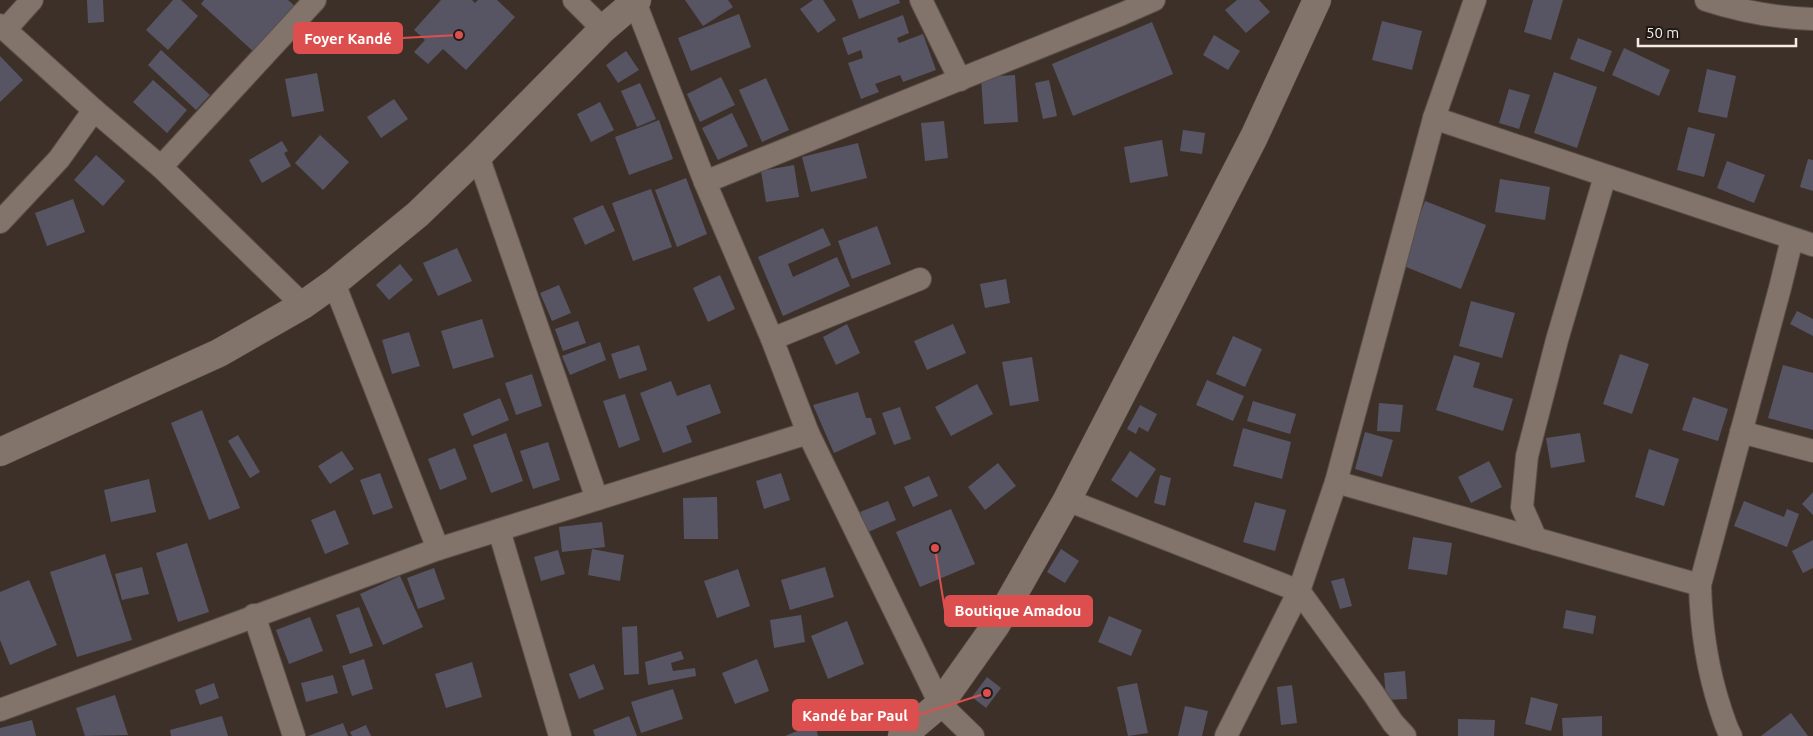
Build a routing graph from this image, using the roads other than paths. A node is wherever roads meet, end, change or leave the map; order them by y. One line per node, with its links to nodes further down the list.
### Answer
1 (32, 0): 11 (street)
2 (315, 0): 17 (street)
3 (574, 0): 12 (street)
4 (921, 0): 13 (street)
5 (1154, 0): 13 (street)
6 (1317, 0): 33 (street)
7 (1475, 0): 15 (street)
8 (1706, 0): 10 (street)
9 (636, 1): 12 (street); 19 (street)
10 (1813, 19)
11 (3, 27): 14 (street)
12 (603, 29): 16 (street)
13 (960, 80): 19 (street)
14 (94, 110): 17 (street); 20 (street)
15 (1434, 118): 18 (street); 31 (street)
16 (478, 156): 24 (street); 32 (street)
17 (161, 167): 25 (street)
18 (1605, 176): 21 (street); 35 (street)
19 (705, 182): 26 (street)
20 (0, 222)
21 (1792, 239): 22 (street); 27 (street)
22 (1813, 246)
23 (920, 279): 26 (street)
24 (334, 283): 25 (street); 36 (street)
25 (303, 305): 29 (street)
26 (772, 339): 28 (street)
27 (1741, 432): 30 (street); 37 (street)
28 (808, 433): 32 (street); 40 (street)
29 (0, 452)
30 (1813, 452)
31 (1336, 482): 35 (street); 38 (street)
32 (597, 499): 34 (street)
33 (1067, 500): 38 (street); 40 (street)
34 (499, 530): 36 (street); 44 (street)
35 (1536, 539): 37 (street)
36 (438, 549): 39 (street)
37 (1700, 585): 42 (street)
38 (1299, 591): 47 (street); 48 (street)
39 (254, 615): 41 (street); 43 (street)
40 (940, 704): 45 (street); 46 (street)
41 (0, 710)
42 (1725, 735)
43 (294, 736)
44 (560, 736)
45 (902, 736)
46 (973, 736)
47 (1226, 736)
48 (1405, 736)

